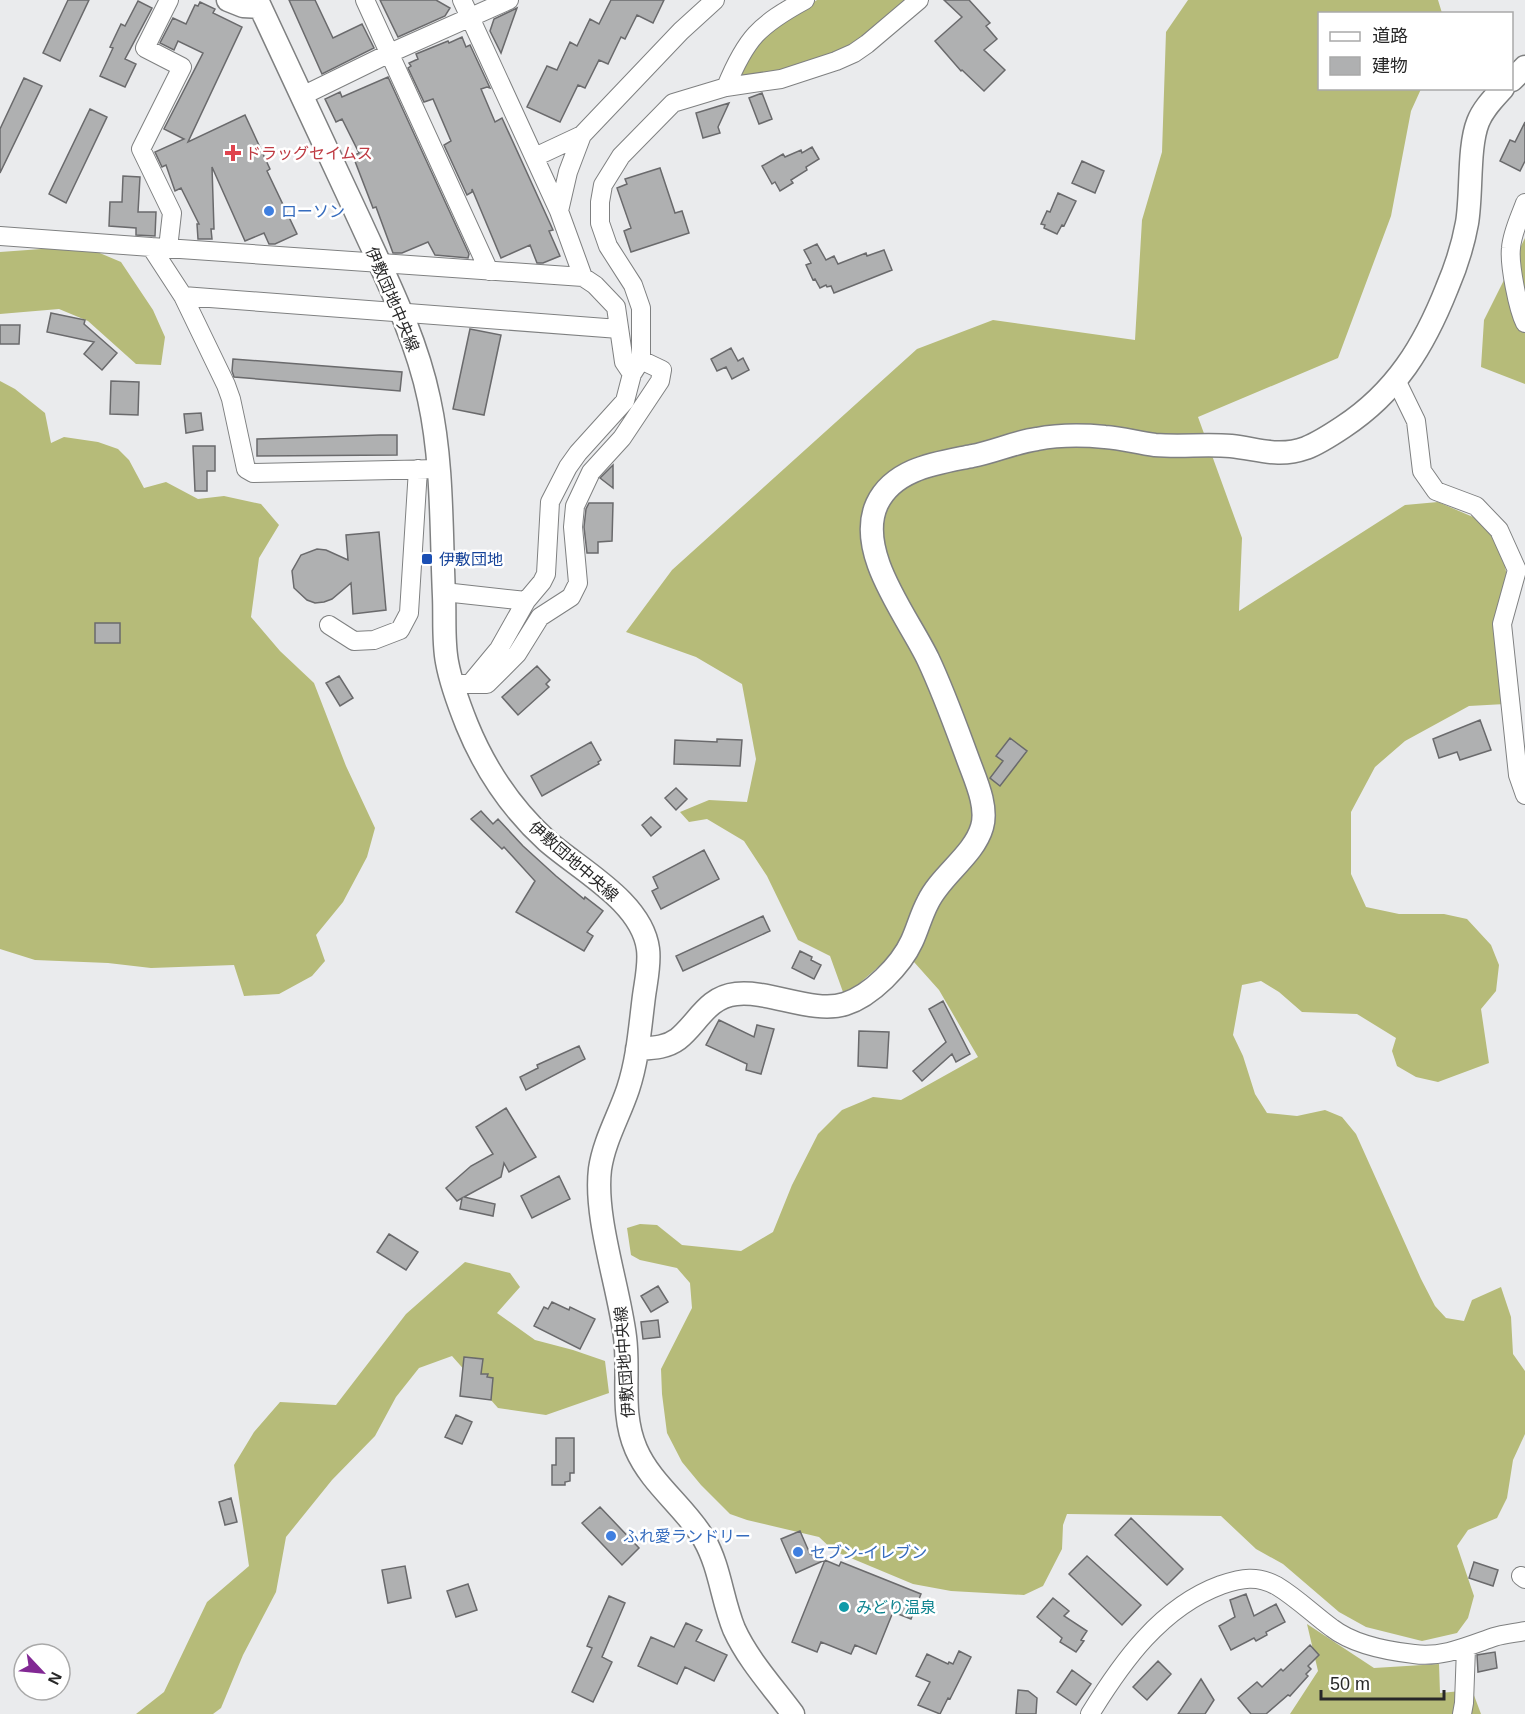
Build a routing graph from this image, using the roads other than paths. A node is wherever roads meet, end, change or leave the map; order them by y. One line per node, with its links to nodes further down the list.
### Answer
1 (169, 0): 22 (street)
2 (228, 0): 9 (street)
3 (365, 0): 11 (street)
4 (462, 0): 10 (street)
5 (509, 0): 10 (street)
6 (715, 0): 17 (street)
7 (805, 0): 14 (street)
8 (919, 0): 14 (street)
9 (258, 4): 16 (street, 伊敷団地中央線)
10 (470, 18): 11 (street); 18 (street)
11 (390, 53): 16 (street); 24 (street)
12 (1525, 67): 13 (street)
13 (1513, 79)
14 (726, 87): 30 (street)
15 (1501, 90): 31 (street)
16 (302, 96): 23 (street, 伊敷団地中央線)
17 (582, 135): 18 (street); 20 (street)
18 (535, 157): 20 (street)
19 (1525, 203): 28 (street)
20 (559, 212): 25 (street)
21 (0, 236): 22 (street)
22 (159, 248): 23 (street); 26 (street)
23 (379, 262): 24 (street); 27 (street, 伊敷団地中央線)
24 (489, 271): 25 (street)
25 (583, 277): 29 (street)
26 (183, 296): 27 (street); 32 (street)
27 (400, 312): 29 (street); 32 (street, 伊敷団地中央線)
28 (1525, 323)
29 (619, 329): 30 (street)
30 (636, 367): 34 (street); 36 (street)
31 (1396, 380): 37 (street); 38 (street)
32 (428, 469): 33 (street, 伊敷団地中央線); 35 (street)
33 (444, 592): 34 (street); 36 (street, 伊敷団地中央線)
34 (526, 601): 36 (street)
35 (330, 625)
36 (461, 684): 38 (street, 伊敷団地中央線)
37 (1525, 795)
38 (637, 1049): 41 (street, 伊敷団地中央線)
39 (1525, 1631): 40 (street)
40 (1466, 1648): 42 (street); 43 (street)
41 (793, 1714)
42 (1089, 1714)
43 (1462, 1714)

